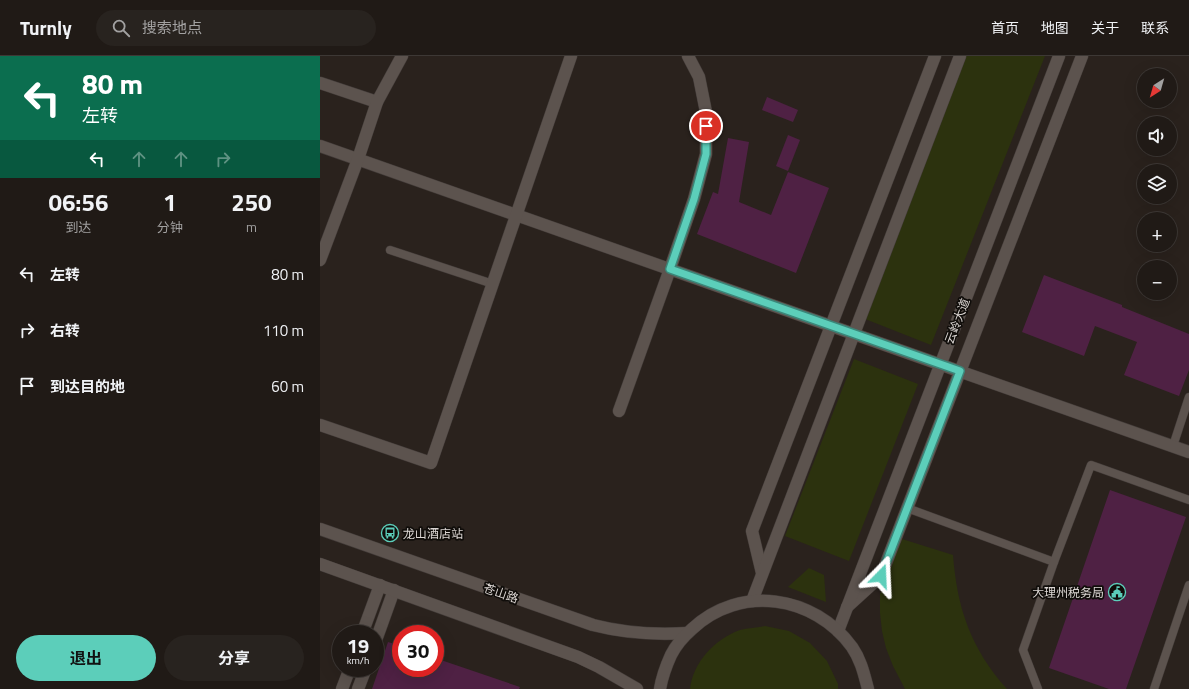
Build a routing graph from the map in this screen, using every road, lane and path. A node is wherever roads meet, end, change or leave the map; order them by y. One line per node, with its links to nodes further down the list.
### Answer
1 (402, 56): 9 (street)
2 (571, 56): 12 (street)
3 (688, 56): 15 (street)
4 (935, 56): 17 (street)
5 (960, 56): 18 (street)
6 (1059, 56): 19 (street, 云岭大道)
7 (1082, 56): 20 (street)
8 (320, 82): 9 (street)
9 (377, 102): 11 (street)
10 (320, 146): 11 (street)
11 (358, 159): 12 (street); 14 (street)
12 (516, 215): 15 (street); 16 (street)
13 (390, 250): 16 (lane)
14 (320, 260)
15 (670, 269): 17 (street); 22 (street)
16 (493, 284): 23 (street)
17 (831, 326): 18 (street); 31 (street)
18 (854, 334): 19 (street); 31 (street)
19 (941, 365): 20 (street); 36 (street, 云岭大道)
20 (960, 371): 24 (street); 27 (street)
21 (1189, 397): 24 (lane)
22 (619, 410)
23 (320, 425)
24 (1172, 446): 25 (street)
25 (1189, 452)
26 (1189, 500): 29 (lane)
27 (907, 508): 29 (lane); 36 (street)
28 (320, 529): 40 (street, 苍山路)
29 (1054, 562): 48 (lane)
30 (320, 564): 32 (street)
31 (762, 573): 35 (street)
32 (380, 585): 34 (street); 37 (street)
33 (1189, 585): 49 (lane)
34 (394, 590): 38 (street); 45 (street)
35 (752, 601): 39 (street); 40 (street)
36 (847, 608): 39 (street, 云岭大道)
37 (365, 625)
38 (381, 625)
39 (838, 631): 47 (street)
40 (687, 633): 46 (street)
41 (347, 677): 43 (street)
42 (363, 677): 44 (street)
43 (342, 689)
44 (358, 689)
45 (637, 689)
46 (660, 689)
47 (868, 689)
48 (1038, 689)
49 (1154, 689)

